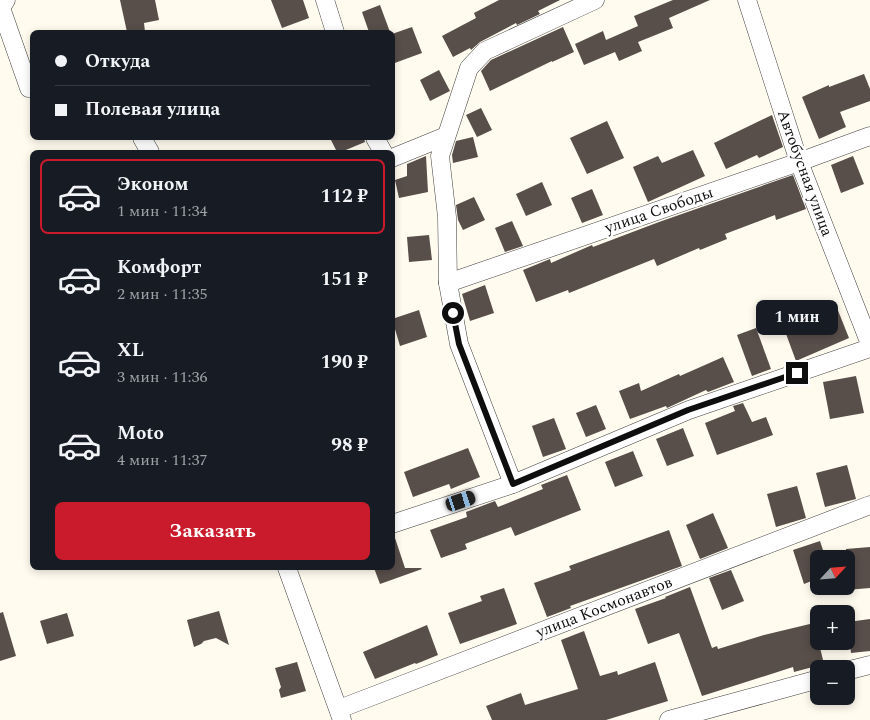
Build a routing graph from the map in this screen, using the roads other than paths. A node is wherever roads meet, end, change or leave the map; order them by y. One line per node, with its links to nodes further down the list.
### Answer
1 (325, 0): 5 (street)
2 (595, 0): 7 (street)
3 (747, 0): 10 (street, Автобусная улица)
4 (2, 6): 6 (street)
5 (335, 30)
6 (30, 88)
7 (446, 136): 9 (street); 11 (street)
8 (870, 136): 10 (street, улица Свободы)
9 (395, 157)
10 (799, 162): 11 (street, улица Свободы); 12 (street, Автобусная улица)
11 (448, 283): 14 (street)
12 (870, 344)
13 (870, 348): 14 (street)
14 (513, 484): 16 (street)
15 (870, 506): 21 (street, улица Космонавтов)
16 (395, 523)
17 (288, 570): 21 (street)
18 (870, 665): 19 (street)
19 (855, 669)
20 (810, 681): 22 (street)
21 (341, 714)
22 (669, 720)

